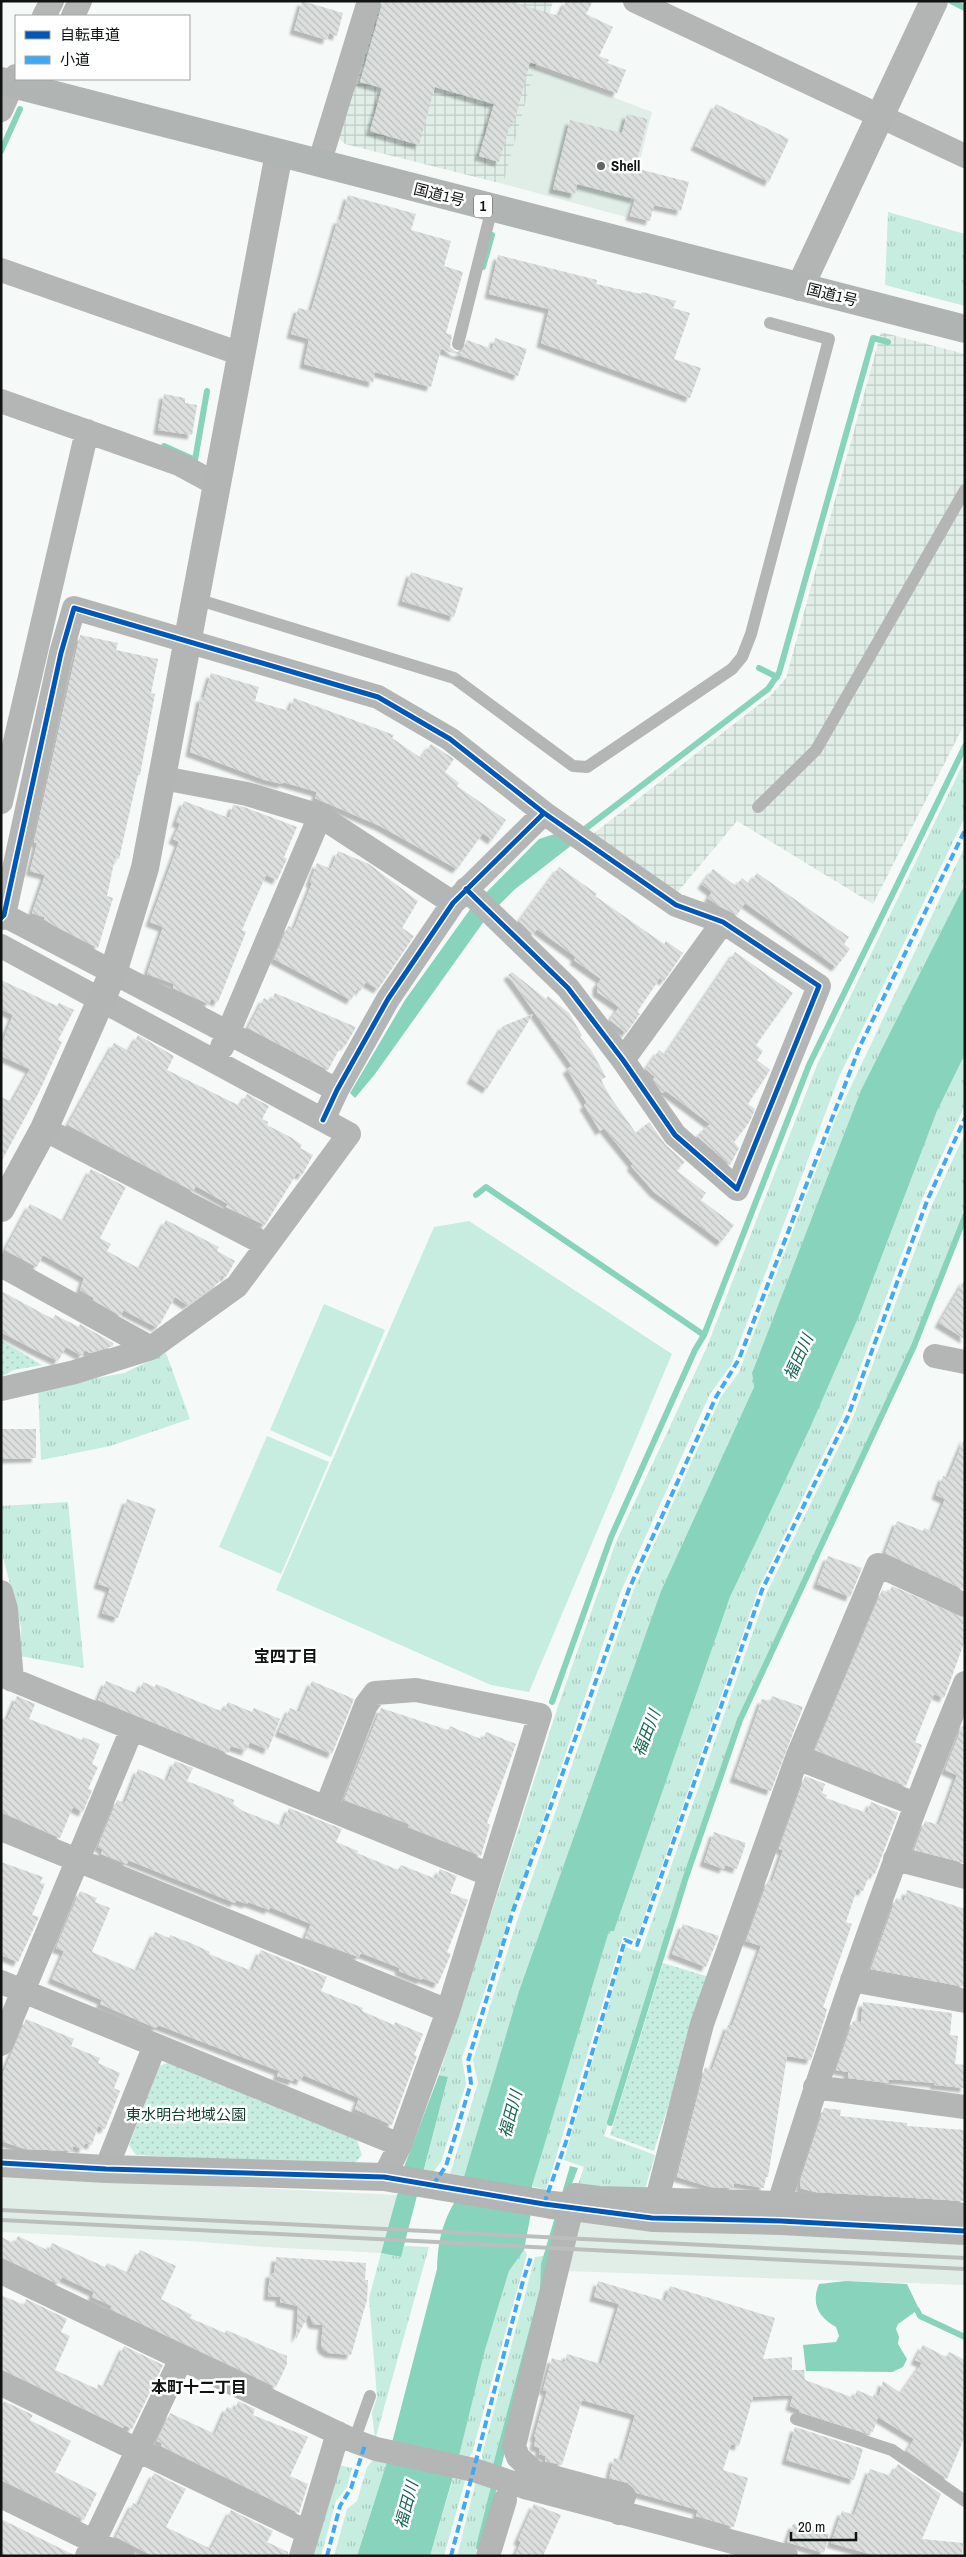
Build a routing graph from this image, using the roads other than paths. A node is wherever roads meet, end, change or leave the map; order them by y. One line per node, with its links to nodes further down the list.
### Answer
1 (52, 1): 6 (street)
2 (80, 1): 7 (street)
3 (369, 1): 14 (street)
4 (634, 1): 11 (street)
5 (934, 1): 11 (street)
6 (45, 15)
7 (73, 15)
8 (10, 80): 9 (highway, 国道1号 / 1); 10 (street)
9 (42, 85): 12 (highway, 国道1号 / 1)
10 (1, 110)
11 (880, 117): 13 (street); 17 (street)
12 (279, 153): 14 (highway, 国道1号 / 1); 21 (street)
13 (965, 156)
14 (319, 164): 15 (highway, 国道1号 / 1)
15 (492, 208): 17 (highway, 国道1号 / 1); 20 (lane)
16 (1, 270): 21 (street)
17 (800, 287): 19 (highway, 国道1号 / 1)
18 (770, 323): 26 (lane)
19 (965, 329)
20 (458, 344)
21 (241, 354): 24 (street)
22 (1, 401): 23 (street)
23 (87, 431): 24 (street); 29 (street)
24 (216, 484): 26 (street)
25 (965, 490): 30 (lane)
26 (196, 599): 27 (street)
27 (189, 642): 28 (street); 32 (street); 34 (street)
28 (163, 778): 31 (street); 37 (street)
29 (1, 802)
30 (758, 807)
31 (320, 816): 33 (street); 39 (street)
32 (549, 816): 33 (street); 35 (street)
33 (465, 896): 40 (street); 42 (street)
34 (3, 917): 37 (street)
35 (723, 922): 40 (street); 40 (street)
36 (1, 946): 38 (street)
37 (113, 973): 38 (street); 39 (street)
38 (101, 1000): 41 (street); 44 (street)
39 (230, 1034): 41 (street); 42 (street)
40 (623, 1060)
41 (215, 1061): 43 (street)
42 (337, 1090): 43 (street)
43 (323, 1120): 46 (street)
44 (44, 1129): 45 (street); 46 (street)
45 (1, 1208)
46 (267, 1245): 48 (street)
47 (1, 1265): 48 (street)
48 (151, 1348): 51 (street)
49 (935, 1356): 50 (street)
50 (965, 1362)
51 (1, 1389)
52 (1, 1592): 54 (street)
53 (965, 1605): 58 (street)
54 (7, 1678): 57 (street)
55 (965, 1683): 56 (street)
56 (959, 1715): 59 (street)
57 (132, 1729): 60 (street); 63 (street)
58 (797, 1758): 59 (street); 79 (street)
59 (915, 1804): 62 (street)
60 (326, 1808): 64 (street); 64 (street)
61 (1, 1829): 63 (street)
62 (895, 1859): 65 (street); 66 (street)
63 (78, 1860): 68 (street); 70 (street)
64 (490, 1875): 70 (street)
65 (965, 1877)
66 (852, 1980): 69 (street); 73 (street)
67 (1, 1982): 68 (street)
68 (24, 1991): 71 (street); 72 (street)
69 (965, 2001)
70 (448, 2010): 75 (street)
71 (1, 2044)
72 (155, 2045): 75 (street); 77 (street)
73 (815, 2087): 74 (street); 80 (street)
74 (965, 2106)
75 (400, 2145): 78 (street)
76 (1, 2164): 77 (street)
77 (106, 2169): 78 (street)
78 (392, 2178): 82 (street, bridge)
79 (657, 2200): 80 (street); 93 (street)
80 (779, 2203): 81 (street)
81 (965, 2215)
82 (965, 2231)
83 (1, 2272): 84 (street)
84 (181, 2358): 88 (street); 89 (street)
85 (1, 2384): 89 (street)
86 (370, 2396): 88 (lane)
87 (796, 2419): 92 (lane)
88 (356, 2441): 93 (street); 94 (street)
89 (137, 2449): 94 (street); 95 (street)
90 (1, 2496): 95 (street)
91 (504, 2500): 98 (street)
92 (965, 2501)
93 (619, 2513): 99 (street)
94 (308, 2532): 97 (street)
95 (90, 2548): 96 (street)
96 (123, 2556)
97 (301, 2556)
98 (488, 2556)
99 (786, 2556)

